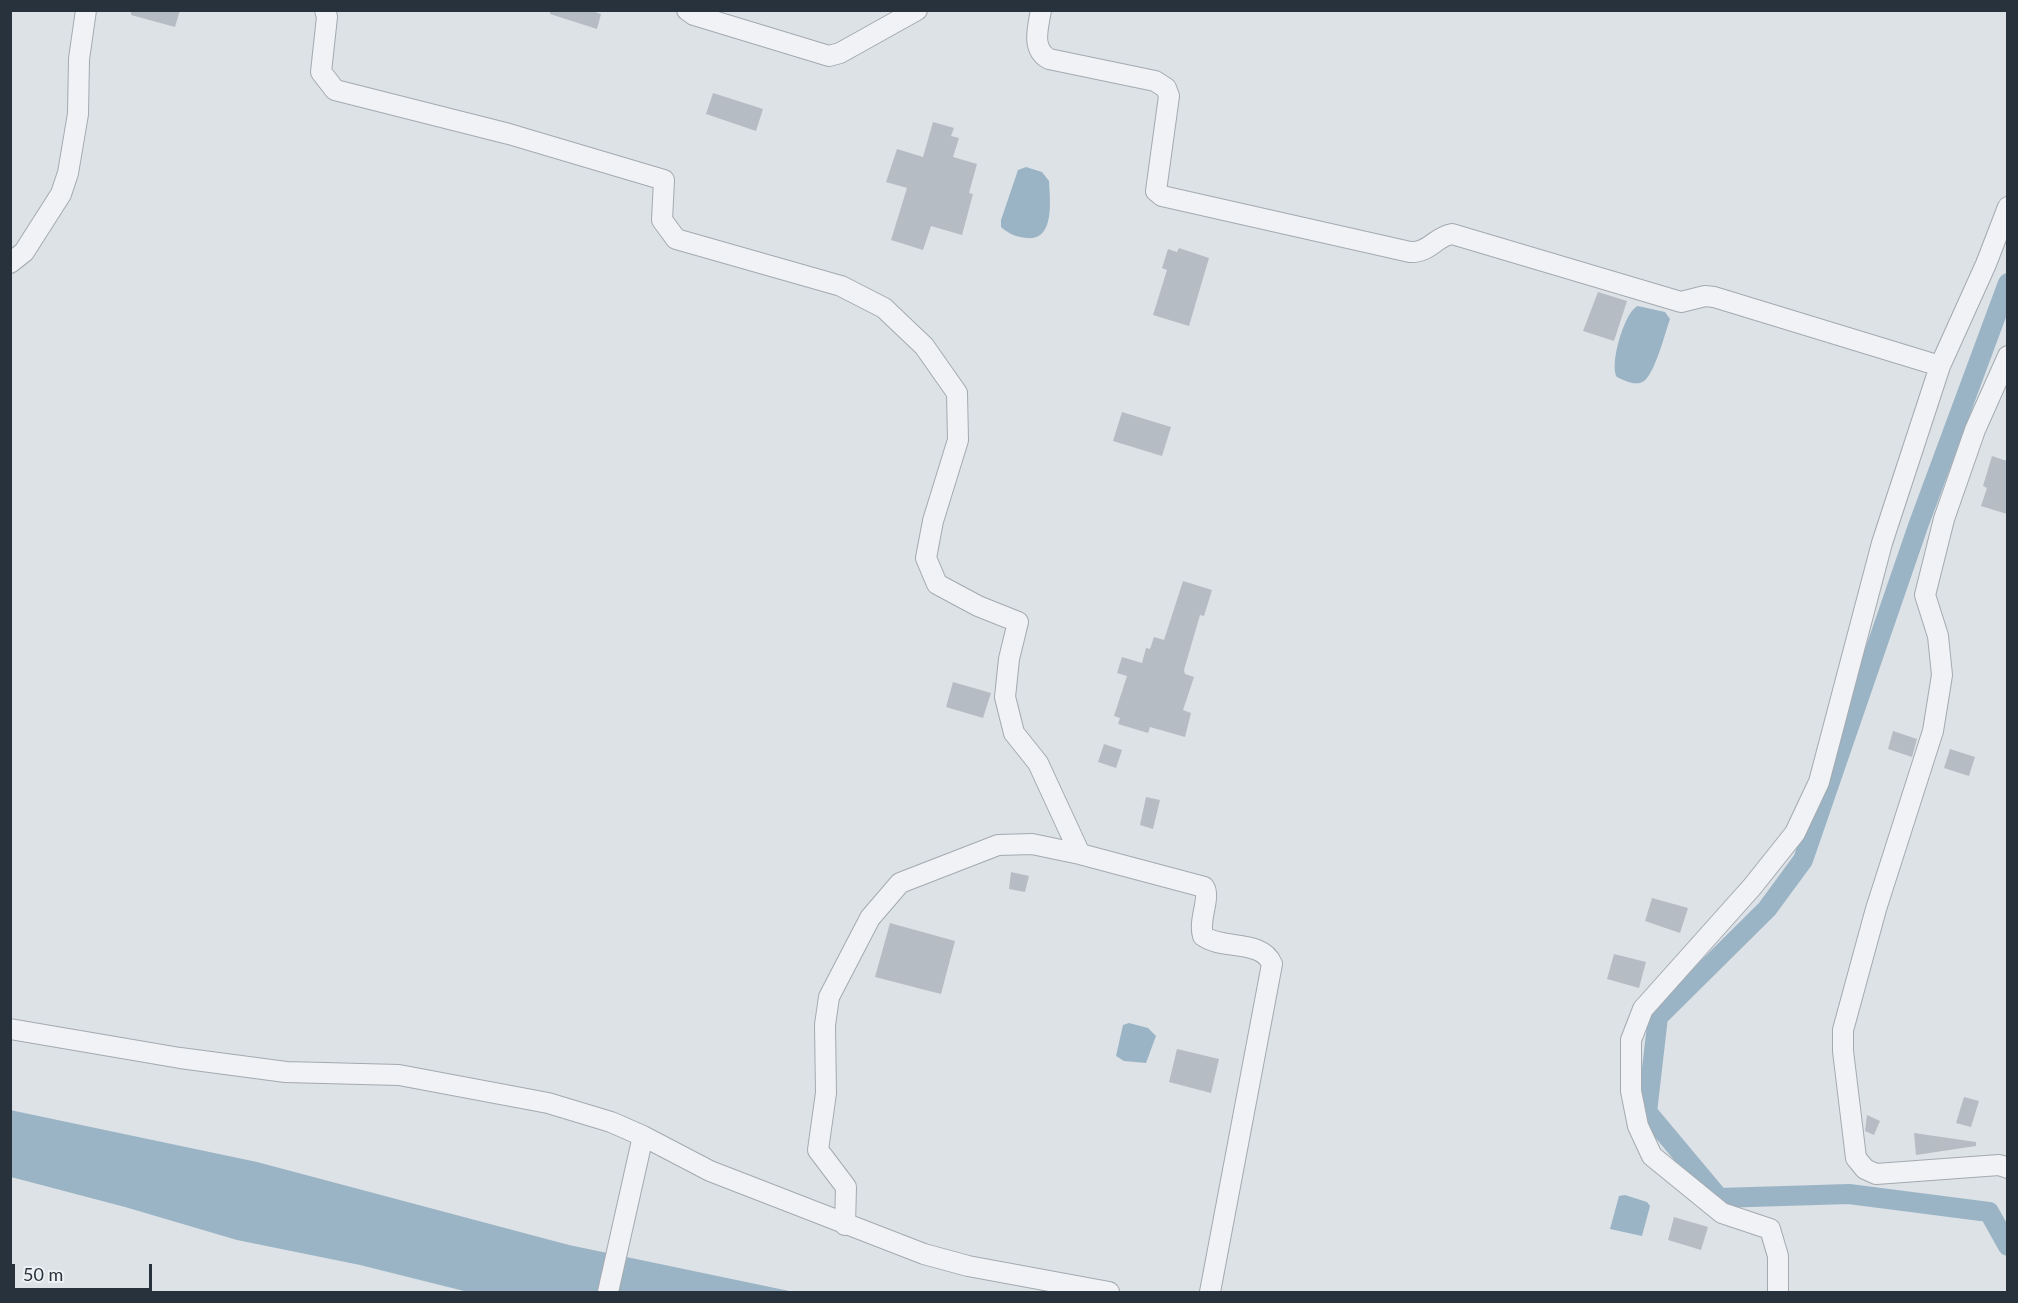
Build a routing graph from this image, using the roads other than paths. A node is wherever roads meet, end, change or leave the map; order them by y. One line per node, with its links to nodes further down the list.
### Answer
1 (86, 10): 7 (street)
2 (325, 10): 10 (street)
3 (687, 10): 4 (street)
4 (917, 10)
5 (1041, 10): 9 (street)
6 (2007, 207): 9 (street)
7 (10, 263)
8 (2007, 356): 13 (street)
9 (1940, 366): 18 (street)
10 (1080, 854): 14 (street); 17 (street)
11 (10, 1029): 12 (street)
12 (643, 1136): 14 (street); 15 (street)
13 (2007, 1168)
14 (845, 1225): 16 (street)
15 (608, 1293)
16 (1109, 1293)
17 (1210, 1293)
18 (1778, 1293)

